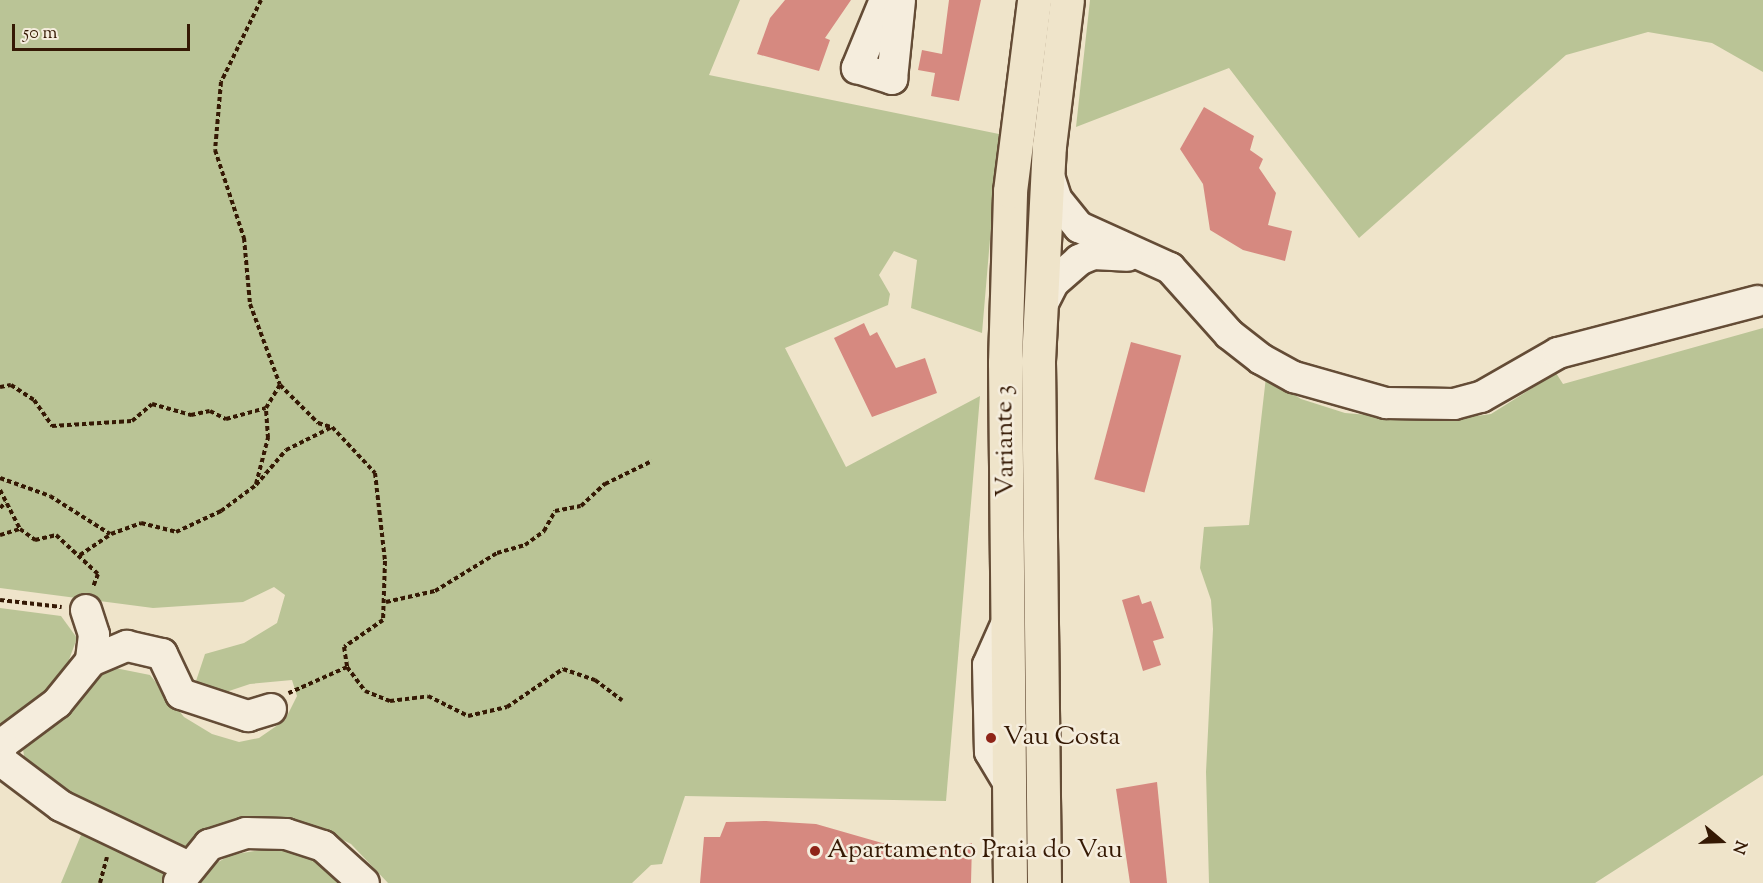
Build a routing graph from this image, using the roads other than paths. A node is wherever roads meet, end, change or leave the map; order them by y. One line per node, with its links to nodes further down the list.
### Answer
1 (885, 0): 2 (street)
2 (900, 0)
3 (1034, 0): 14 (main road, Variante 3)
4 (1067, 0): 5 (main road, Variante 3)
5 (1048, 173): 6 (street); 8 (main road, Variante 3)
6 (1151, 259): 7 (street); 8 (street)
7 (1757, 301)
8 (1041, 307): 15 (main road, Variante 3)
9 (86, 610): 10 (street)
10 (91, 661): 11 (street); 12 (street)
11 (271, 709)
12 (183, 874): 13 (street)
13 (364, 883)
14 (1010, 883)
15 (1044, 883)

